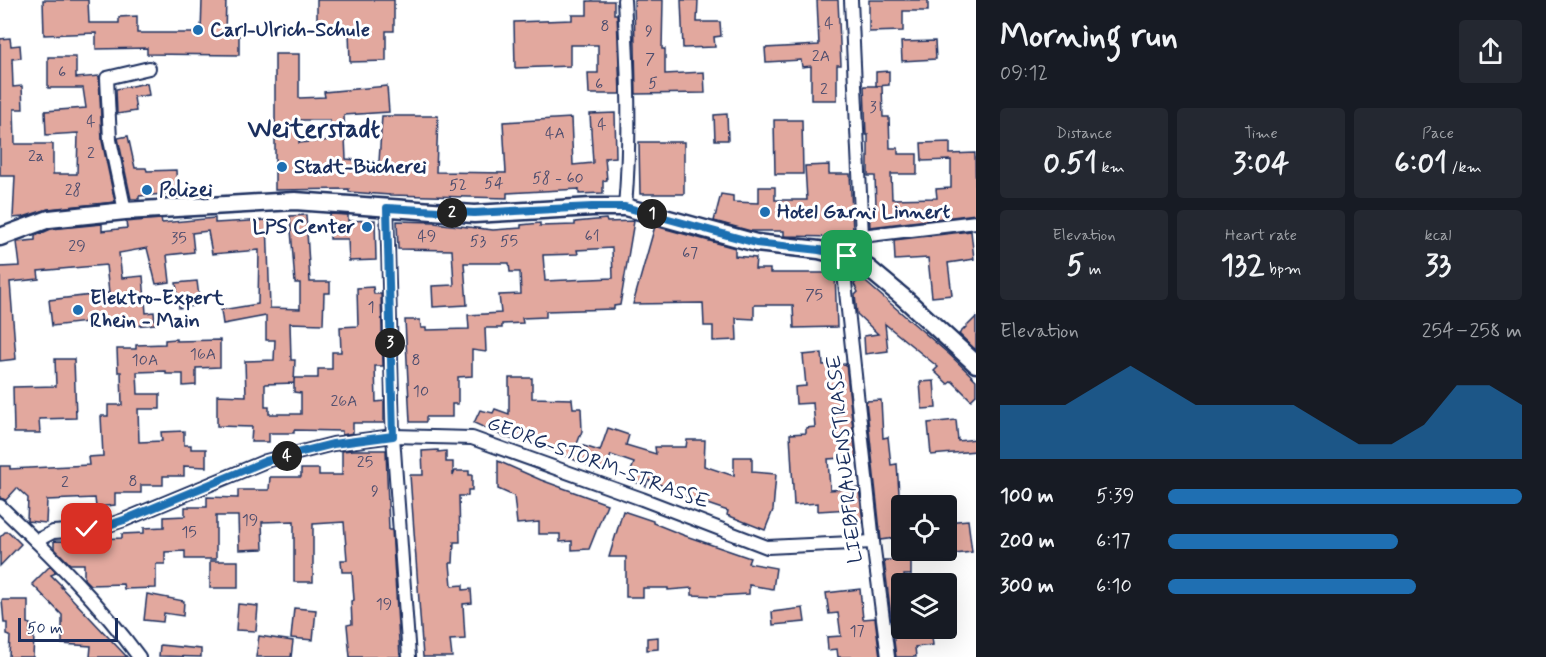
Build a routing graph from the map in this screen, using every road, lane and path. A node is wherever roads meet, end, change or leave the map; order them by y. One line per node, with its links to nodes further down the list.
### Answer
1 (624, 0): 4 (street)
2 (851, 0): 8 (street)
3 (149, 68): 6 (street)
4 (625, 207): 5 (street); 10 (street)
5 (387, 208): 6 (street); 12 (street)
6 (125, 211): 9 (street)
7 (976, 222): 8 (street)
8 (862, 236): 10 (street, LIEBFRAUENSTRASSE)
9 (0, 237)
10 (850, 258): 11 (street); 15 (street, LIEBFRAUENSTRASSE)
11 (976, 364)
12 (393, 436): 14 (street, GEORG-STORM-STRASSE); 15 (street, GEORG-STORM-STRASSE); 17 (street)
13 (0, 506): 14 (street)
14 (36, 541): 16 (street)
15 (873, 542): 18 (street, LIEBFRAUENSTRASSE)
16 (139, 657)
17 (409, 657)
18 (888, 657)

